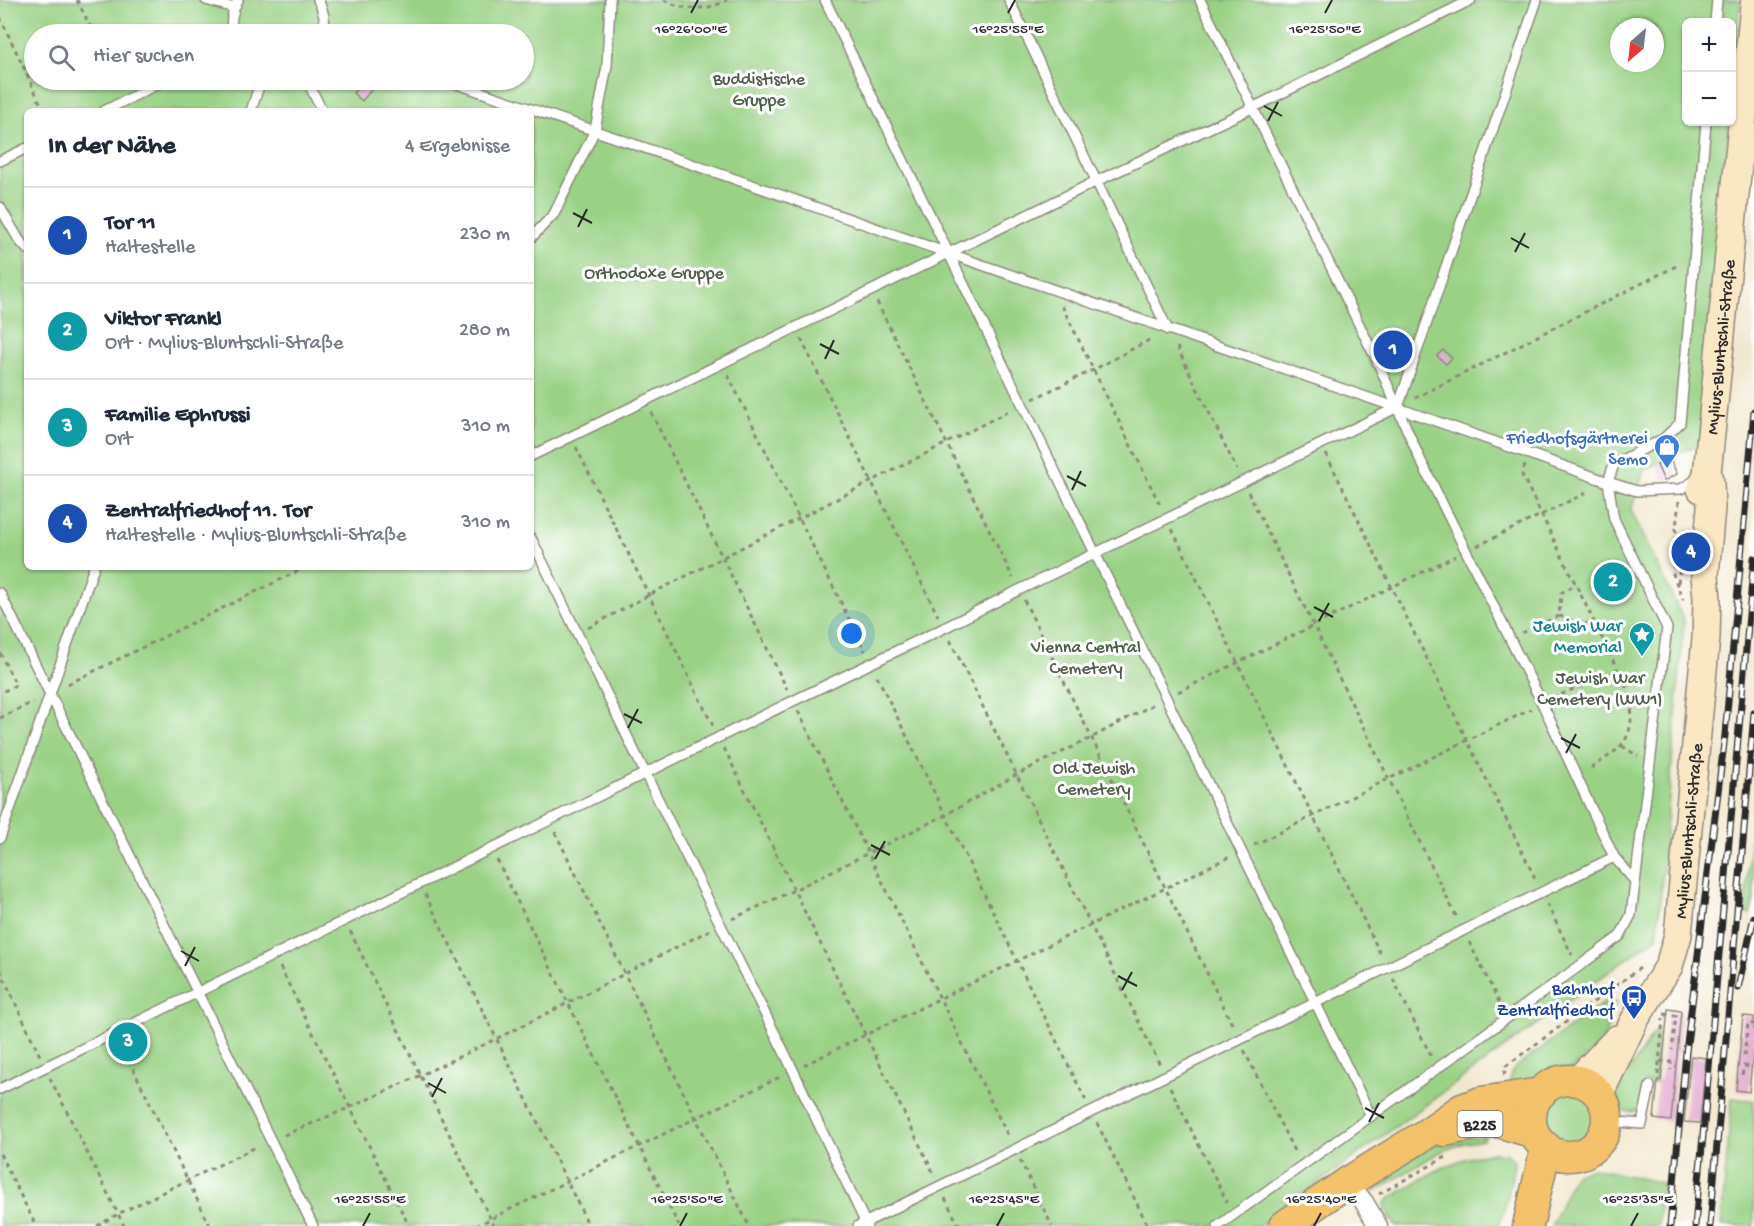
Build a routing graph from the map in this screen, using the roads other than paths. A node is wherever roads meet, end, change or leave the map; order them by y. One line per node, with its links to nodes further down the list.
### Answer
1 (206, 0): 11 (lane)
2 (331, 0): 10 (lane)
3 (610, 0): 27 (lane)
4 (825, 0): 34 (lane)
5 (1009, 0): 30 (lane)
6 (1200, 0): 24 (lane)
7 (1471, 0): 24 (lane)
8 (1537, 0): 36 (lane)
9 (1717, 0): 13 (lane)
10 (319, 2): 15 (lane)
11 (236, 4): 14 (lane)
12 (1754, 5): 40 (street, Mylius-Bluntschli-Straße)
13 (1715, 18)
14 (231, 24)
15 (325, 24)
16 (146, 90): 20 (lane)
17 (258, 90): 21 (lane)
18 (312, 90): 22 (lane)
19 (475, 90): 23 (lane)
20 (110, 108)
21 (252, 108)
22 (321, 108)
23 (530, 108)
24 (1252, 108): 30 (lane); 37 (lane)
25 (534, 109): 27 (lane)
26 (1706, 126): 41 (lane)
27 (596, 130): 32 (lane); 34 (lane)
28 (24, 149): 29 (lane)
29 (0, 161)
30 (1097, 181): 34 (lane); 35 (lane)
31 (0, 207): 33 (lane)
32 (534, 235)
33 (24, 246)
34 (949, 254): 35 (lane); 39 (lane); 43 (lane)
35 (1168, 330): 38 (lane)
36 (1413, 362): 37 (lane); 38 (lane)
37 (1378, 363): 38 (lane)
38 (1398, 407): 41 (lane); 43 (lane); 49 (lane)
39 (534, 455)
40 (1707, 474): 41 (lane); 56 (street, Mylius-Bluntschli-Straße)
41 (1608, 482): 50 (lane)
42 (534, 544): 47 (lane)
43 (1095, 553): 47 (lane); 52 (lane)
44 (93, 570): 46 (lane)
45 (0, 593): 46 (lane)
46 (50, 693): 48 (lane); 51 (lane)
47 (645, 773): 51 (lane); 61 (lane)
48 (0, 838)
49 (1614, 857): 50 (lane); 52 (lane)
50 (1635, 881): 57 (lane)
51 (197, 992): 54 (lane); 62 (lane)
52 (1315, 1002): 57 (lane); 61 (lane)
53 (1650, 1086): 56 (lane)
54 (0, 1089)
55 (1541, 1093): 56 (main road, B225); 58 (main road, B225); 59 (main road)
56 (1594, 1099): 59 (main road)
57 (1371, 1116): 63 (lane)
58 (1426, 1134): 59 (main road, B225); 60 (main road, B225)
59 (1551, 1145): 66 (main road); 67 (main road)
60 (1356, 1192): 64 (main road, B225); 65 (street)
61 (863, 1225)
62 (313, 1226)
63 (1218, 1226)
64 (1284, 1226)
65 (1378, 1226)
66 (1528, 1226)
67 (1535, 1226)

